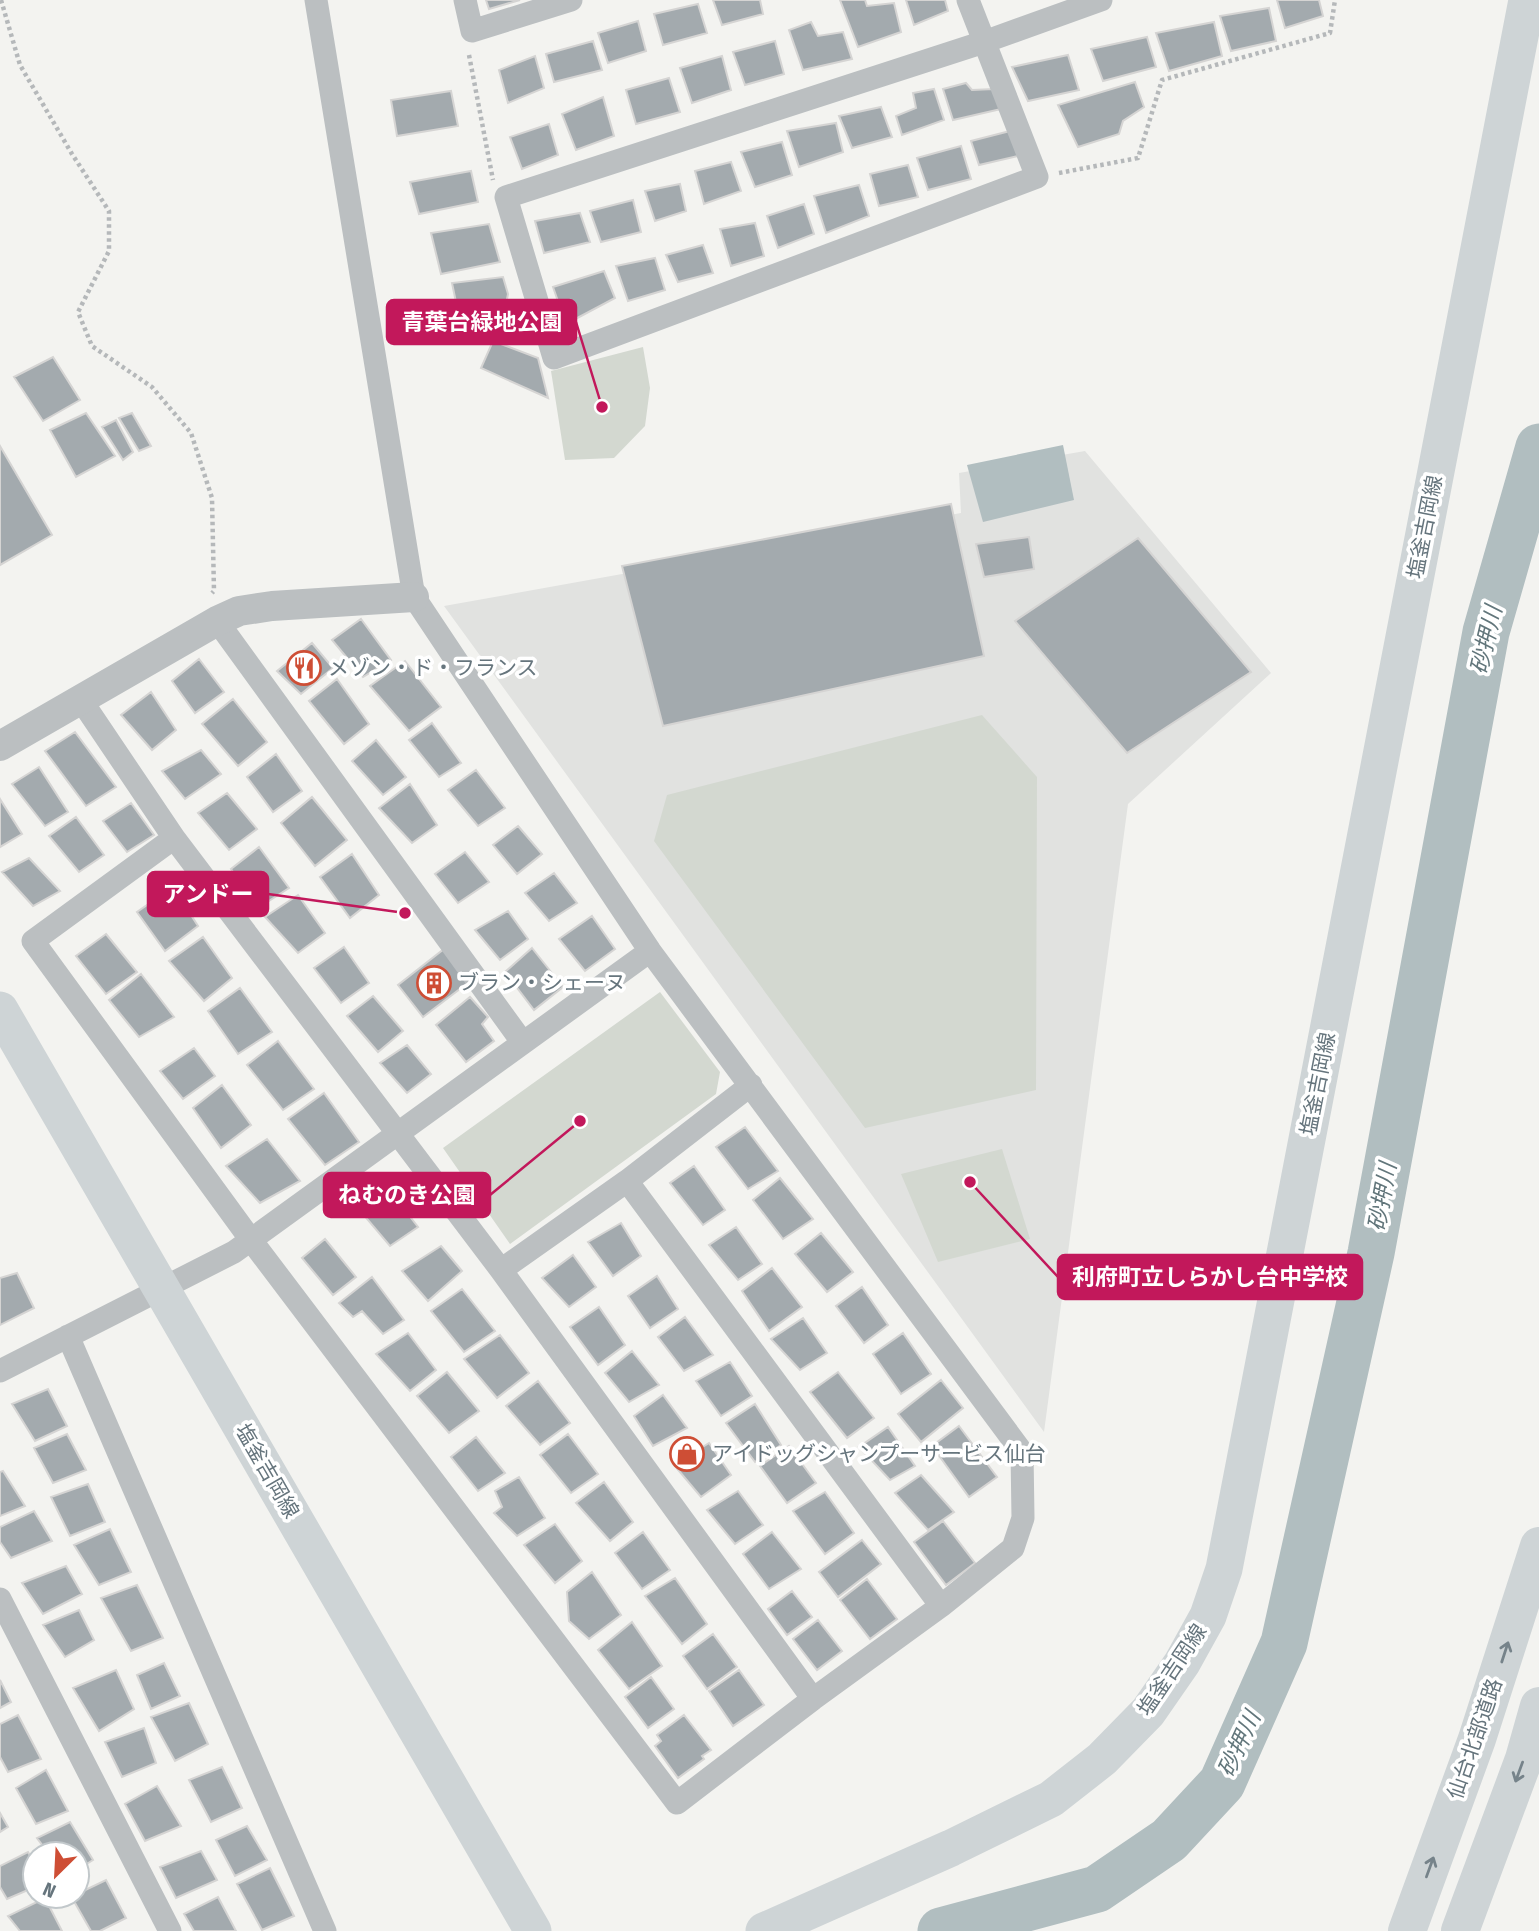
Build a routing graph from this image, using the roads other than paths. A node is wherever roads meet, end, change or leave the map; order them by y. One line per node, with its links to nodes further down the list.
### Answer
1 (316, 0): 8 (street)
2 (465, 0): 3 (street)
3 (571, 0)
4 (968, 0): 7 (street)
5 (1101, 0): 7 (street)
6 (1527, 0): 31 (main road, 塩釜吉岡線)
7 (984, 42): 7 (street)
8 (414, 597): 9 (street); 13 (street)
9 (210, 609): 10 (street); 15 (street)
10 (81, 700): 11 (street); 12 (street)
11 (0, 746)
12 (174, 838): 17 (street); 19 (street)
13 (650, 951): 15 (street); 16 (street)
14 (0, 1010): 30 (main road, 塩釜吉岡線)
15 (523, 1043): 17 (street)
16 (751, 1086): 18 (street); 25 (street)
17 (398, 1134): 19 (street); 20 (street)
18 (627, 1181): 20 (street); 25 (street)
19 (243, 1246): 21 (street); 26 (street)
20 (501, 1270): 26 (street)
21 (76, 1332): 22 (street); 29 (street)
22 (0, 1371)
23 (1539, 1546): 32 (highway, 仙台北部道路, one-way to 23)
24 (0, 1599): 28 (street)
25 (941, 1606): 26 (street)
26 (813, 1699)
27 (1539, 1706): 33 (highway, one-way to 33)
28 (170, 1931)
29 (325, 1931)
30 (533, 1931)
31 (764, 1931)
32 (1407, 1931)
33 (1460, 1931)

